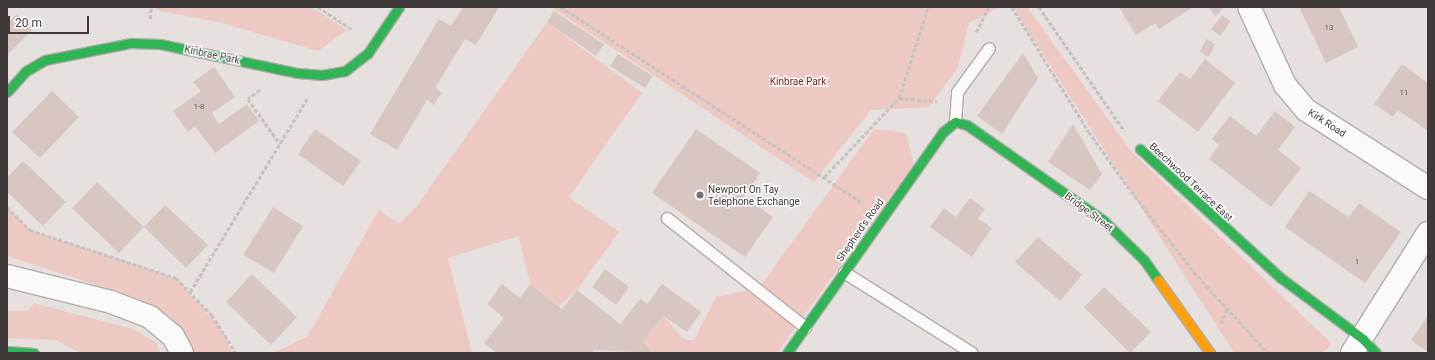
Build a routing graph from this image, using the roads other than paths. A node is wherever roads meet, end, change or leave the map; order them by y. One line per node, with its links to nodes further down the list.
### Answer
1 (399, 7): 4 (street, Kinbrae Park)
2 (1249, 7): 7 (street, Kirk Road)
3 (988, 48): 5 (lane)
4 (7, 92)
5 (955, 122): 10 (street, Shepherd's Road); 19 (street, Bridge Street)
6 (1140, 149): 13 (street, Beechwood Terrace East)
7 (1428, 188)
8 (667, 218): 12 (lane)
9 (1428, 233): 13 (street)
10 (844, 272): 12 (street, Shepherd's Road); 18 (lane)
11 (7, 276): 16 (street)
12 (805, 327): 17 (street, Shepherd's Road)
13 (1363, 348)
14 (7, 350): 15 (street)
15 (34, 353)
16 (182, 353)
17 (787, 353)
18 (972, 353)
19 (1210, 353)

